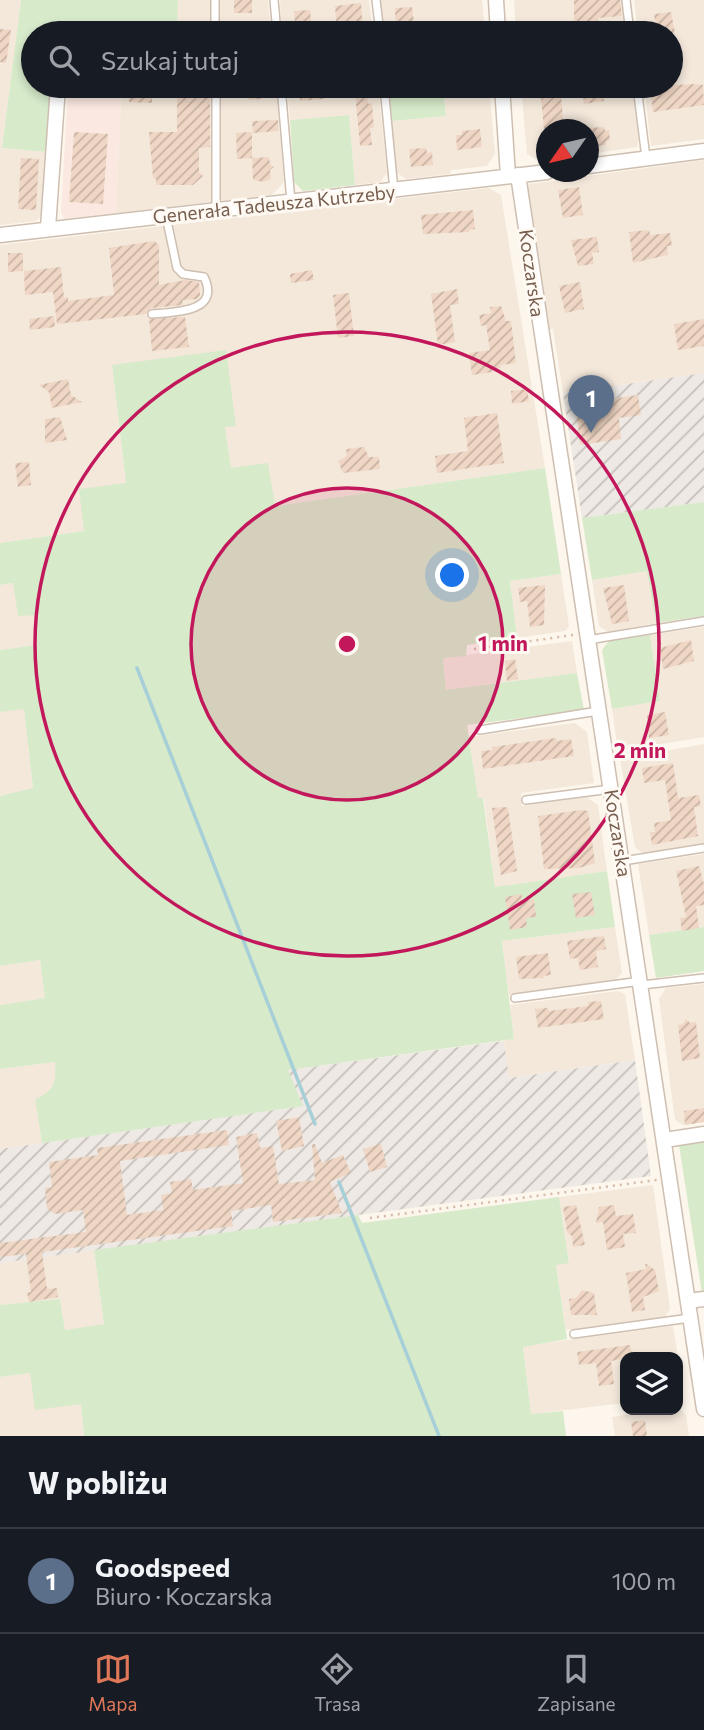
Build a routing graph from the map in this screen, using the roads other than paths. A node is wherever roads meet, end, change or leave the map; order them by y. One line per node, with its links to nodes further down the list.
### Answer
1 (215, 0): 6 (lane)
2 (274, 0): 7 (lane)
3 (376, 0): 8 (lane)
4 (496, 0): 9 (street)
5 (626, 0): 10 (lane)
6 (215, 21)
7 (276, 21)
8 (379, 21)
9 (497, 21)
10 (629, 21)
11 (57, 98): 26 (street)
12 (216, 98): 24 (lane)
13 (282, 98): 23 (lane)
14 (385, 98): 22 (lane)
15 (503, 98): 21 (street, Koczarska)
16 (638, 98): 18 (lane)
17 (704, 152): 18 (street)
18 (646, 159): 19 (street)
19 (599, 165)
20 (536, 173): 21 (street, Generała Tadeusza Kutrzeby)
21 (513, 176): 22 (street, Generała Tadeusza Kutrzeby); 30 (street, Koczarska)
22 (394, 191): 23 (street, Generała Tadeusza Kutrzeby)
23 (291, 203): 24 (street, Generała Tadeusza Kutrzeby)
24 (216, 211): 25 (street, Generała Tadeusza Kutrzeby)
25 (166, 216): 26 (street, Generała Tadeusza Kutrzeby); 28 (lane)
26 (48, 228): 27 (street, Generała Tadeusza Kutrzeby)
27 (0, 235)
28 (152, 314)
29 (704, 621): 30 (lane)
30 (587, 636): 31 (street, Koczarska)
31 (599, 711): 32 (lane); 33 (street, Koczarska)
32 (480, 730)
33 (611, 788): 34 (lane); 36 (street, Koczarska)
34 (526, 800)
35 (704, 848): 36 (lane)
36 (623, 861): 38 (street, Koczarska)
37 (704, 978): 38 (lane)
38 (642, 983): 39 (lane); 41 (street, Koczarska)
39 (515, 998)
40 (704, 1134): 41 (street)
41 (665, 1140): 43 (street, Koczarska)
42 (704, 1299): 43 (street)
43 (688, 1301): 44 (street, Koczarska)
44 (691, 1317): 45 (lane); 46 (street, Koczarska)
45 (574, 1334)
46 (703, 1399)

